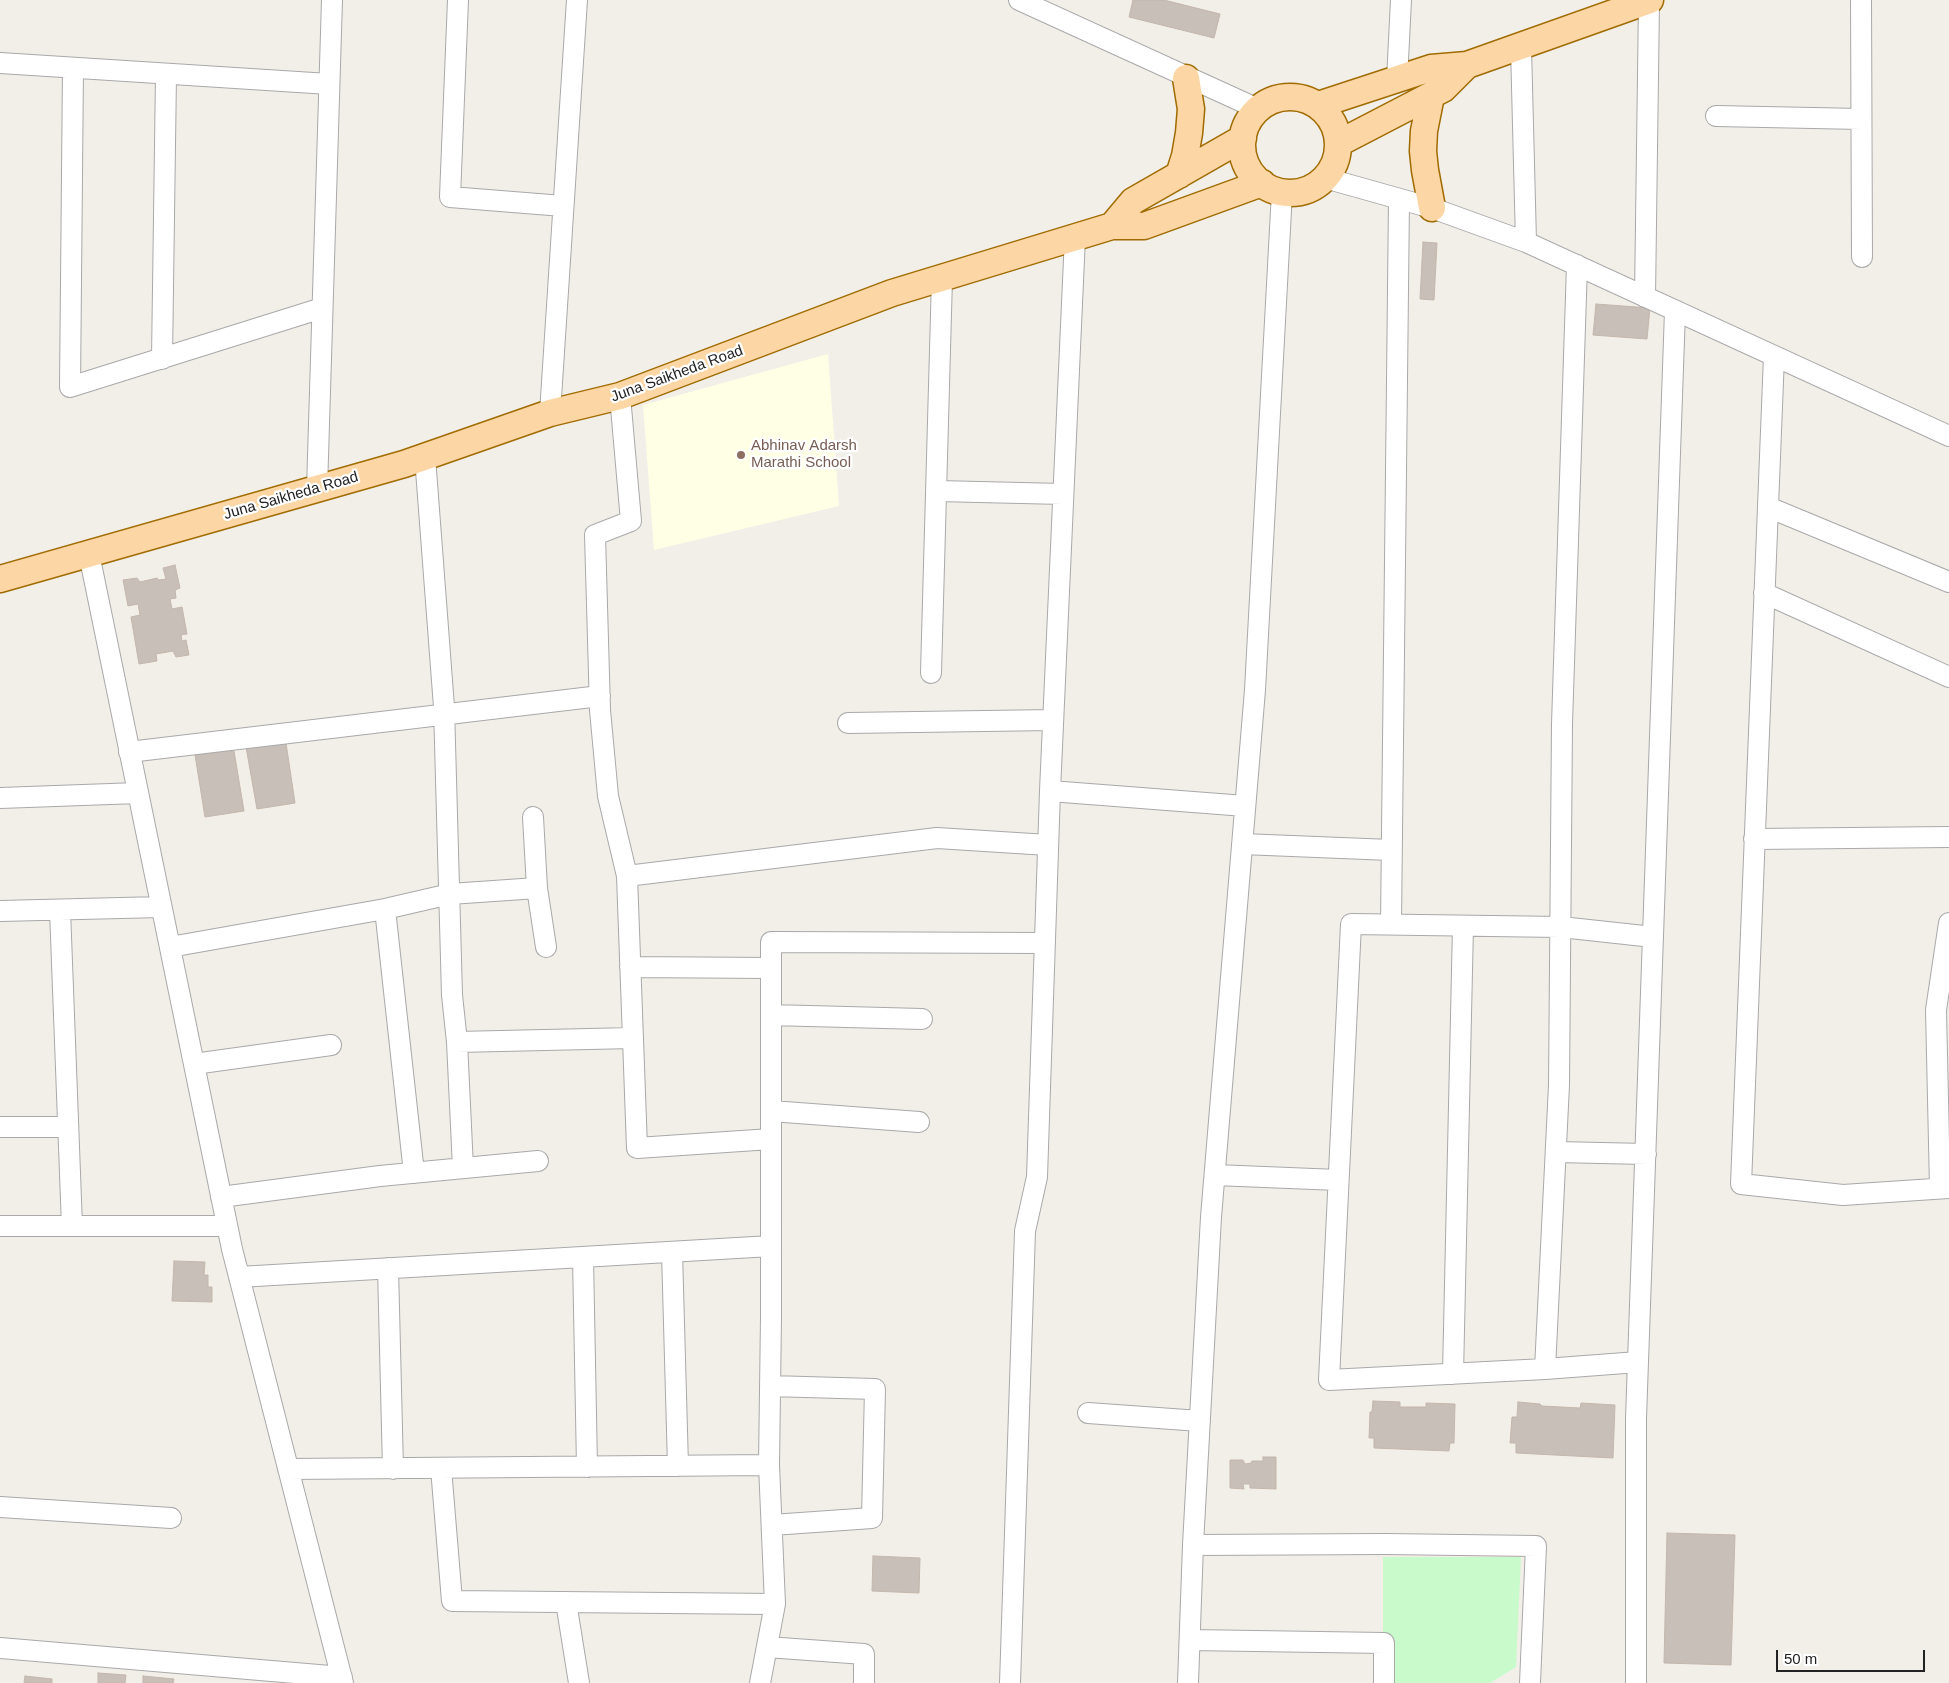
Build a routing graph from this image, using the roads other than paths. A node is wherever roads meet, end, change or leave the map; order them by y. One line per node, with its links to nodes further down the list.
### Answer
1 (332, 0): 16 (street)
2 (458, 0): 28 (street)
3 (577, 0): 28 (street)
4 (1019, 0): 14 (street)
5 (1401, 0): 15 (street)
6 (1649, 0): 8 (main road); 36 (street)
7 (1861, 0): 21 (street)
8 (1598, 9): 9 (main road)
9 (1521, 47): 11 (main road); 32 (street)
10 (0, 64): 12 (street)
11 (1467, 65): 15 (main road); 17 (main road)
12 (72, 68): 13 (street); 40 (street)
13 (166, 74): 16 (street); 40 (street)
14 (1186, 78): 19 (street); 24 (main road)
15 (1397, 80): 18 (main road)
16 (329, 84): 37 (street)
17 (1430, 96): 23 (main road); 29 (main road)
18 (1318, 105): 19 (main road); 23 (main road)
19 (1258, 109): 22 (main road)
20 (1716, 116): 21 (street)
21 (1861, 119): 33 (street)
22 (1242, 138): 24 (main road); 26 (main road)
23 (1338, 142): 25 (main road)
24 (1179, 175): 30 (main road)
25 (1325, 178): 26 (main road); 27 (street)
26 (1272, 188): 30 (main road, Juna Saikheda Road); 63 (street)
27 (1399, 199): 29 (street); 69 (street)
28 (563, 206): 42 (street)
29 (1432, 208): 32 (street)
30 (1112, 226): 31 (main road, Juna Saikheda Road)
31 (1075, 237): 35 (main road, Juna Saikheda Road); 47 (street)
32 (1526, 242): 34 (street)
33 (1862, 258)
34 (1577, 265): 36 (street); 80 (street)
35 (942, 278): 41 (main road, Juna Saikheda Road); 46 (street)
36 (1645, 297): 38 (street)
37 (322, 308): 40 (street); 45 (street)
38 (1675, 311): 39 (street); 81 (street)
39 (1774, 356): 43 (street); 48 (street)
40 (162, 359)
41 (620, 396): 42 (main road, Juna Saikheda Road); 55 (street)
42 (550, 413): 44 (main road, Juna Saikheda Road)
43 (1949, 436)
44 (425, 457): 45 (main road, Juna Saikheda Road); 56 (street)
45 (317, 489): 49 (main road, Juna Saikheda Road)
46 (937, 491): 47 (street); 53 (street)
47 (1063, 494): 57 (street)
48 (1768, 507): 51 (street); 52 (street)
49 (88, 554): 50 (main road, Juna Saikheda Road); 59 (street)
50 (0, 579)
51 (1949, 582)
52 (1764, 593): 54 (street); 66 (street)
53 (931, 673)
54 (1949, 677)
55 (600, 696): 56 (street); 70 (street)
56 (444, 715): 59 (street); 72 (street)
57 (1053, 720): 58 (street); 60 (street)
58 (848, 724)
59 (129, 752): 61 (street)
60 (1050, 791): 63 (street); 68 (street)
61 (138, 793): 62 (street); 73 (street)
62 (0, 798)
63 (1246, 806): 67 (street)
64 (533, 817): 71 (street)
65 (1949, 837): 66 (street)
66 (1754, 839): 107 (street)
67 (1242, 844): 69 (street); 105 (street)
68 (1048, 845): 70 (street); 82 (street)
69 (1392, 850): 78 (street)
70 (627, 876): 85 (street)
71 (537, 888): 72 (street); 84 (street)
72 (450, 894): 74 (street); 90 (street)
73 (161, 907): 75 (street); 83 (street)
74 (385, 909): 83 (street); 104 (street)
75 (60, 910): 76 (street); 98 (street)
76 (0, 911)
77 (1949, 923): 93 (street)
78 (1391, 924): 79 (street); 106 (street)
79 (1463, 926): 80 (street); 119 (street)
80 (1561, 928): 81 (street); 100 (street)
81 (1653, 937): 101 (street)
82 (1045, 943): 86 (street); 142 (street)
83 (170, 947): 92 (street)
84 (546, 947)
85 (630, 967): 86 (street); 89 (street)
86 (771, 968): 87 (street)
87 (771, 1014): 88 (street); 95 (street)
88 (922, 1020)
89 (633, 1038): 90 (street); 99 (street)
90 (457, 1042): 103 (street)
91 (331, 1045): 92 (street)
92 (194, 1064): 108 (street)
93 (1943, 1073): 94 (street)
94 (1944, 1097): 107 (street)
95 (771, 1111): 96 (street); 99 (street)
96 (919, 1122)
97 (0, 1127): 98 (street)
98 (68, 1127): 110 (street)
99 (771, 1139): 112 (street)
100 (1556, 1152): 101 (street); 118 (street)
101 (1646, 1154): 117 (street)
102 (538, 1161): 103 (street)
103 (464, 1168): 104 (street)
104 (414, 1173): 108 (street)
105 (1215, 1175): 106 (street); 122 (street)
106 (1338, 1180): 119 (street)
107 (1945, 1188)
108 (221, 1197): 111 (street)
109 (0, 1226): 110 (street)
110 (72, 1226): 111 (street)
111 (227, 1226): 116 (street)
112 (771, 1246): 113 (street); 120 (street)
113 (672, 1252): 114 (street); 124 (street)
114 (583, 1257): 115 (street); 125 (street)
115 (388, 1268): 116 (street); 128 (street)
116 (239, 1277): 127 (street)
117 (1638, 1362): 118 (street); 146 (street)
118 (1545, 1369): 119 (street)
119 (1453, 1374)
120 (770, 1386): 123 (street); 131 (street)
121 (1088, 1413): 122 (street)
122 (1200, 1421): 132 (street)
123 (768, 1465): 124 (street); 131 (street)
124 (678, 1466): 125 (street)
125 (587, 1467): 126 (street)
126 (441, 1468): 128 (street); 133 (street)
127 (288, 1469): 128 (street); 138 (street)
128 (393, 1469)
129 (0, 1508): 130 (street)
130 (171, 1518)
131 (772, 1525): 134 (street)
132 (1193, 1545): 135 (street); 145 (street)
133 (566, 1602): 134 (street); 139 (street)
134 (776, 1604): 136 (street)
135 (1190, 1640): 143 (street); 144 (street)
136 (767, 1647): 140 (street); 141 (street)
137 (0, 1648): 138 (street)
138 (343, 1680)
139 (578, 1683)
140 (760, 1683)
141 (864, 1683)
142 (1010, 1683)
143 (1188, 1683)
144 (1384, 1683)
145 (1530, 1683)
146 (1636, 1683)

